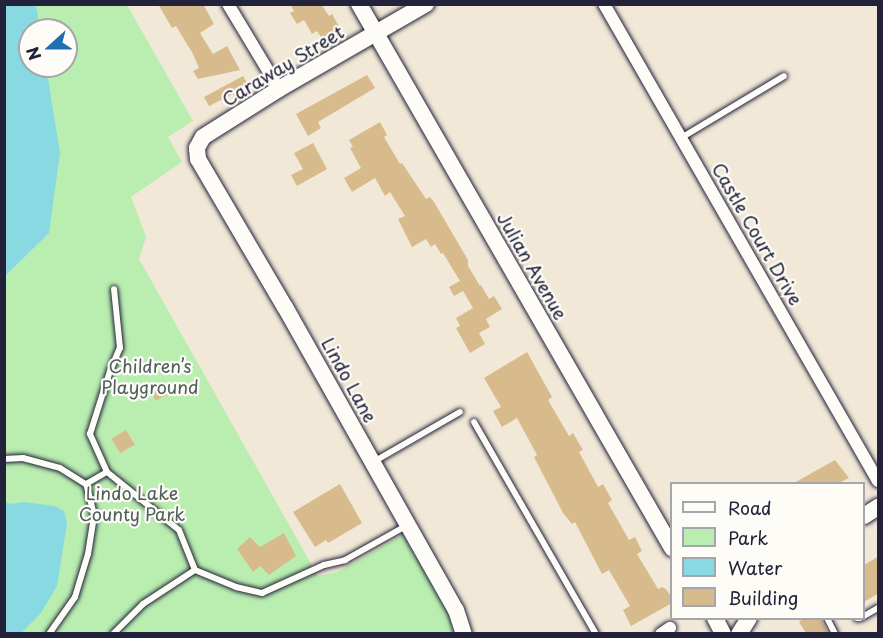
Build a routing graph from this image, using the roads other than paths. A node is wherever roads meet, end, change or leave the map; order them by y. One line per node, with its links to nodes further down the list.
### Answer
1 (228, 4): 7 (street)
2 (359, 4): 5 (street, Julian Avenue)
3 (426, 4): 5 (street, Caraway Street)
4 (609, 6): 8 (street, Castle Court Drive)
5 (376, 34): 7 (street, Caraway Street); 21 (street, Julian Avenue)
6 (784, 76): 8 (lane)
7 (279, 89): 9 (street, Caraway Street)
8 (681, 139): 16 (street, Castle Court Drive)
9 (197, 148): 14 (street, Lindo Lane)
10 (114, 289): 15 (lane)
11 (460, 412): 14 (lane)
12 (474, 422): 30 (lane)
13 (4, 459): 17 (lane)
14 (373, 463): 20 (street, Lindo Lane)
15 (107, 472): 17 (lane); 22 (lane)
16 (879, 481)
17 (86, 484): 27 (lane)
18 (879, 507): 19 (street)
19 (865, 515)
20 (408, 525): 22 (lane); 29 (street, Lindo Lane)
21 (670, 545)
22 (195, 570): 28 (lane)
23 (879, 608): 24 (lane)
24 (865, 615)
25 (748, 620): 31 (street)
26 (828, 620): 32 (lane)
27 (49, 633)
28 (113, 633)
29 (464, 633)
30 (596, 633)
31 (739, 633)
32 (836, 633)

